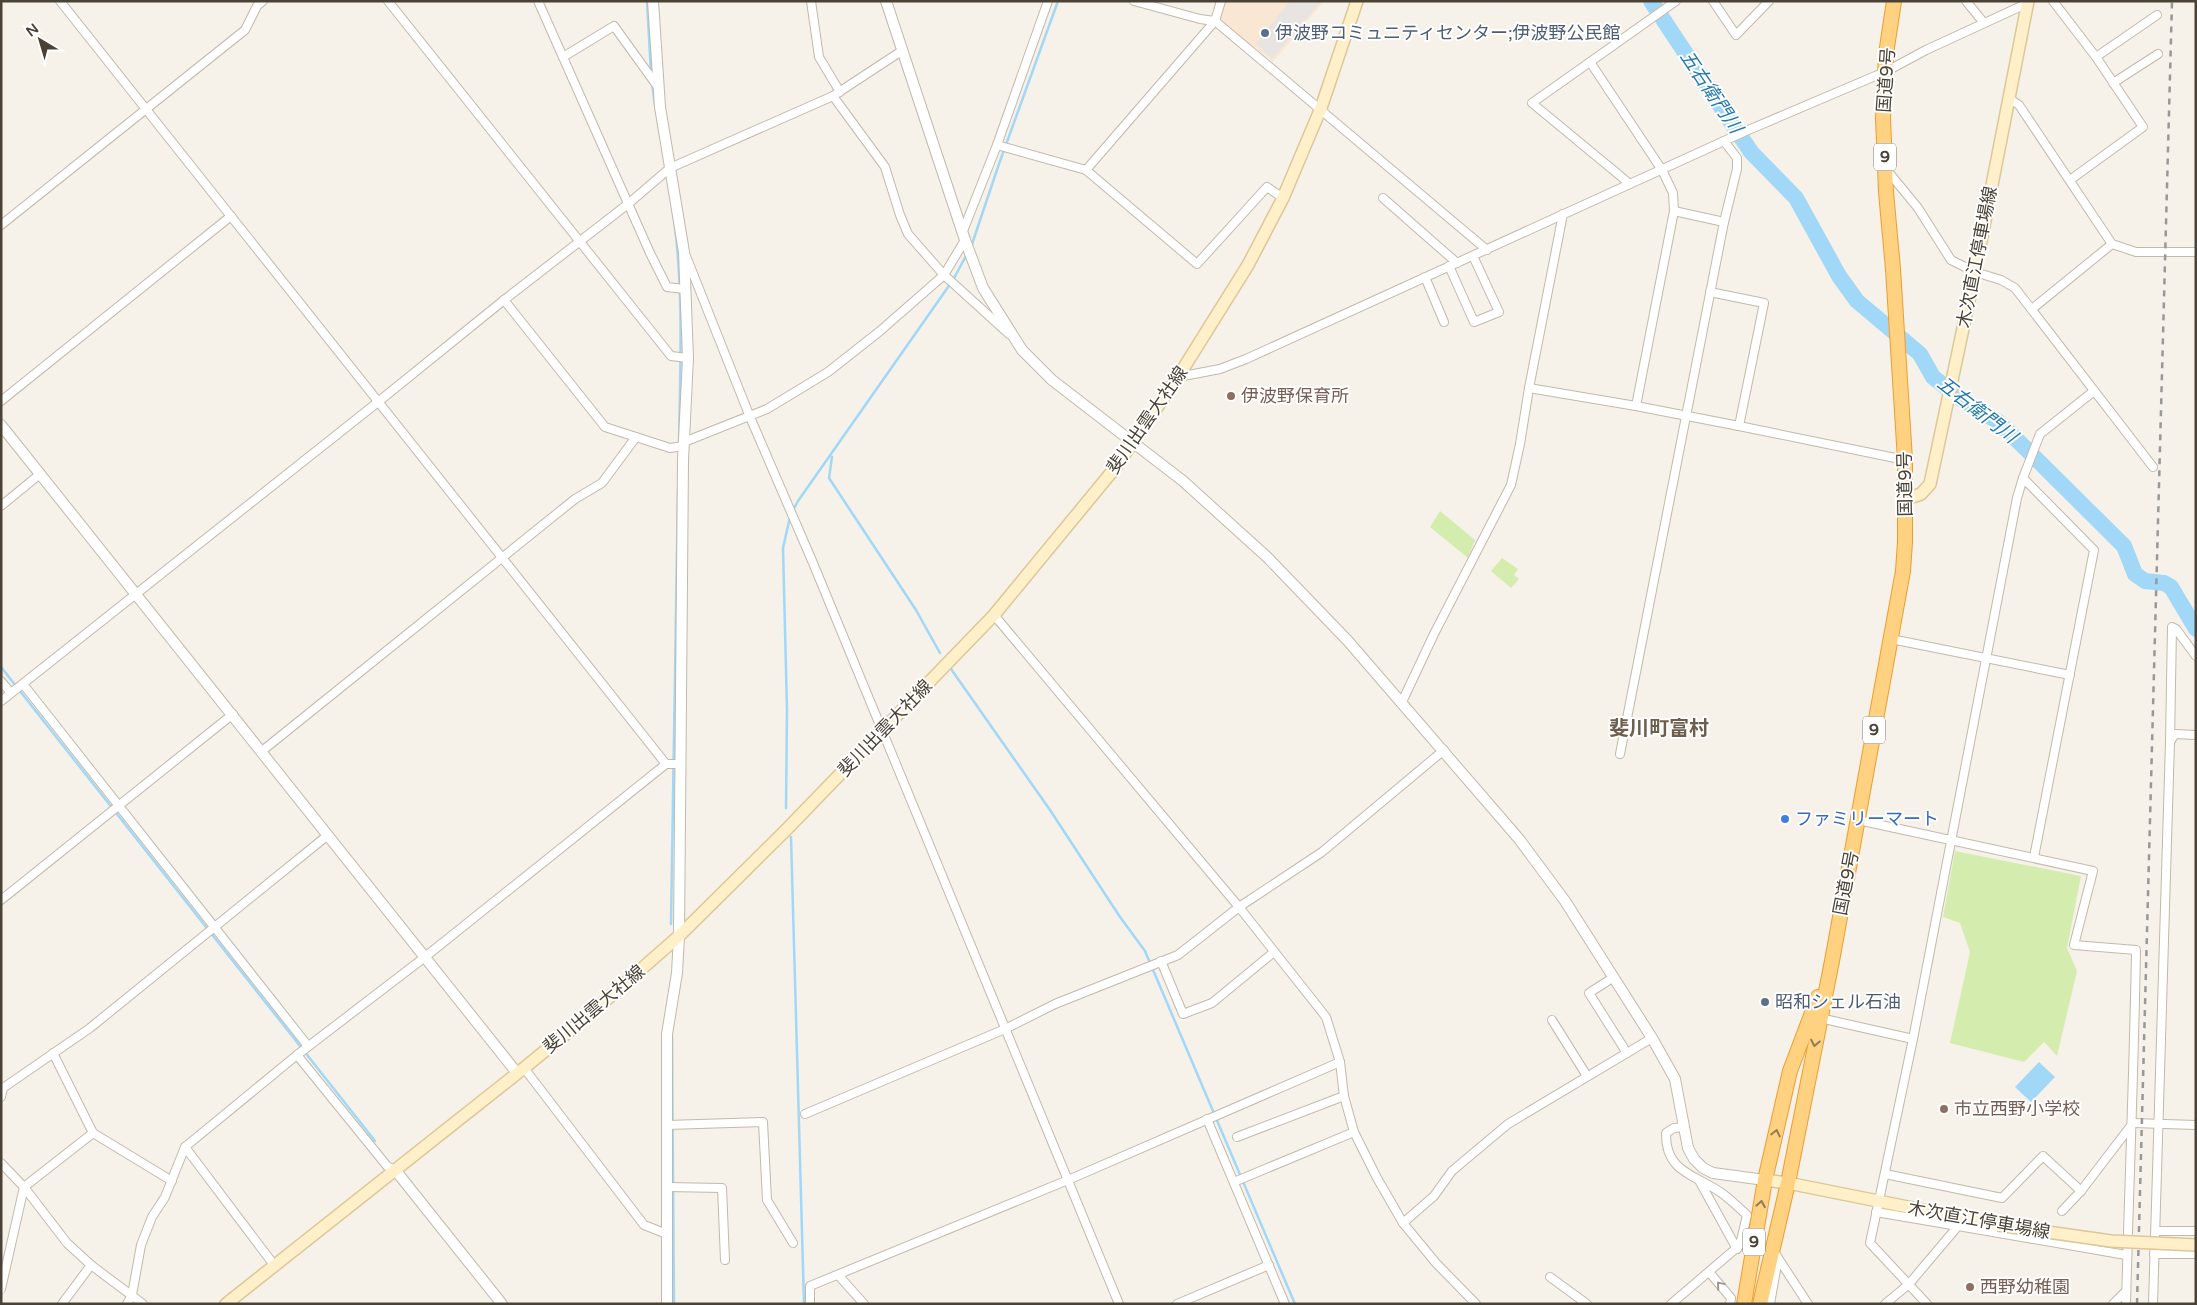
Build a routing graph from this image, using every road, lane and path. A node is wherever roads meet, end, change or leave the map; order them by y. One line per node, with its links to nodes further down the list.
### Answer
1 (60, 1): 32 (street)
2 (263, 1): 32 (street)
3 (388, 1): 51 (street)
4 (538, 1): 24 (street)
5 (653, 1): 29 (street)
6 (811, 1): 30 (street)
7 (886, 1): 22 (street)
8 (1048, 1): 35 (street)
9 (1134, 1): 20 (street)
10 (1221, 1): 20 (street)
11 (1357, 1): 33 (main road, 斐川出雲大社線)
12 (1676, 1): 26 (street)
13 (1713, 1): 14 (street)
14 (1769, 1)
15 (1894, 1): 27 (highway, 国道9号 / 9)
16 (1966, 1): 21 (street)
17 (2053, 1): 25 (street)
18 (2028, 2): 21 (street); 31 (main road, 木次直江停車場線)
19 (2157, 15): 25 (street)
20 (1216, 21): 33 (street); 38 (street)
21 (1984, 23): 27 (street)
22 (903, 50): 30 (street); 50 (street)
23 (2158, 54): 28 (street)
24 (563, 57): 29 (street); 44 (street)
25 (2096, 57): 28 (street)
26 (1590, 62): 39 (street); 41 (street)
27 (1887, 71): 34 (street); 37 (highway, 国道9号 / 9)
28 (2113, 83): 40 (street)
29 (658, 87): 36 (street)
30 (836, 94): 36 (street); 60 (street)
31 (2008, 98): 40 (street); 59 (main road, 木次直江停車場線)
32 (146, 108): 47 (street); 49 (street)
33 (1321, 108): 42 (main road, 斐川出雲大社線); 53 (street)
34 (1726, 141): 39 (street); 48 (street)
35 (997, 145): 38 (street); 50 (street)
36 (670, 168): 44 (street); 54 (street)
37 (1885, 169): 59 (street); 82 (highway, 国道9号 / 9)
38 (1086, 170): 42 (street)
39 (1662, 170): 41 (street); 45 (street)
40 (2070, 180): 52 (street)
41 (1630, 184): 46 (street)
42 (1283, 198): 69 (main road, 斐川出雲大社線)
43 (1383, 198): 57 (street)
44 (628, 204): 51 (street); 62 (street)
45 (1674, 211): 48 (street); 74 (street)
46 (1563, 214): 53 (street); 70 (street)
47 (230, 216): 72 (street); 73 (street)
48 (1724, 222): 63 (street)
49 (1, 225)
50 (964, 236): 60 (street); 67 (street)
51 (579, 242): 64 (street); 68 (street)
52 (2112, 244): 55 (street); 65 (street)
53 (1487, 250): 56 (street)
54 (684, 252): 62 (street); 76 (street)
55 (2196, 252)
56 (1473, 256): 57 (street); 58 (street)
57 (1457, 263): 58 (street)
58 (1449, 266): 61 (street)
59 (1975, 272): 65 (street); 86 (main road, 木次直江停車場線)
60 (944, 275): 67 (street); 76 (street)
61 (1425, 277): 66 (street); 69 (street)
62 (684, 289): 68 (street)
63 (1710, 292): 75 (street); 78 (street)
64 (504, 300): 73 (street); 79 (street)
65 (2032, 310): 71 (street)
66 (1444, 322)
67 (1012, 337): 80 (street)
68 (688, 358): 81 (street)
69 (1178, 378): 80 (main road, 斐川出雲大社線)
70 (1529, 388): 74 (street); 99 (street)
71 (2094, 391): 83 (street); 85 (street)
72 (1, 400)
73 (378, 402): 88 (street); 89 (street)
74 (1636, 406): 75 (street)
75 (1686, 416): 78 (street); 106 (street)
76 (750, 417): 81 (street); 101 (street)
77 (1, 425): 84 (street)
78 (1739, 426): 82 (street)
79 (636, 437): 81 (street); 88 (street)
80 (1134, 442): 90 (main road, 斐川出雲大社線); 99 (street)
81 (684, 444): 108 (street)
82 (1905, 460): 86 (highway, 国道9号 / 9)
83 (2153, 467)
84 (40, 474): 87 (street); 89 (street)
85 (2023, 478): 93 (street); 94 (street)
86 (1906, 499): 91 (highway, 国道9号 / 9)
87 (1, 506)
88 (502, 558): 105 (street); 107 (street)
89 (136, 594): 96 (street); 100 (street)
90 (994, 615): 101 (main road, 斐川出雲大社線); 115 (street)
91 (1890, 639): 93 (street); 110 (highway, 国道9号 / 9)
92 (2196, 656): 103 (street)
93 (1986, 660): 94 (street); 112 (street)
94 (2070, 675): 113 (street)
95 (1, 681): 97 (street)
96 (23, 684): 97 (street); 109 (street)
97 (11, 693): 98 (street)
98 (1, 701)
99 (1402, 702): 104 (street)
100 (233, 714): 105 (street); 109 (street)
101 (881, 731): 117 (main road, 斐川出雲大社線); 125 (street)
102 (2196, 735): 103 (street)
103 (2170, 742): 141 (street)
104 (1444, 750): 115 (street); 122 (street)
105 (262, 751): 111 (street)
106 (1620, 754)
107 (666, 764): 108 (street); 119 (street)
108 (680, 764): 117 (street)
109 (119, 806): 114 (street); 116 (street)
110 (1858, 820): 112 (street); 121 (highway, 国道9号 / 9)
111 (328, 835): 116 (street); 119 (street)
112 (1953, 839): 113 (street); 127 (street)
113 (2034, 857): 139 (street)
114 (1, 900)
115 (1239, 907): 118 (street); 120 (street)
116 (215, 926): 128 (street); 129 (street)
117 (680, 936): 133 (main road, 斐川出雲大社線); 140 (street)
118 (1274, 952): 120 (street); 132 (street)
119 (425, 957): 128 (street); 133 (street)
120 (1161, 961): 125 (street)
121 (1832, 961): 123 (highway, 国道9号 / 9); 152 (highway, 国道9号 / 9, one-way to 121)
122 (1614, 977): 126 (street); 130 (street)
123 (1820, 1018): 127 (street); 156 (highway, 国道9号 / 9, one-way to 156)
124 (1552, 1020): 134 (street)
125 (1005, 1029): 137 (street); 151 (street)
126 (1652, 1038): 130 (street); 143 (street)
127 (1913, 1039): 150 (street)
128 (308, 1046): 131 (street)
129 (53, 1053): 136 (street); 145 (street)
130 (1626, 1053): 134 (street)
131 (297, 1055): 147 (street); 149 (street)
132 (1340, 1062): 135 (street); 138 (street)
133 (520, 1071): 149 (main road, 斐川出雲大社線); 166 (street)
134 (1587, 1076): 162 (street)
135 (1344, 1096): 144 (street); 146 (street)
136 (1, 1097)
137 (805, 1114)
138 (1207, 1119): 151 (street); 154 (street)
139 (2133, 1122): 141 (street); 159 (street); 173 (street)
140 (667, 1124): 158 (street); 167 (street)
141 (2160, 1124): 142 (street); 164 (street)
142 (2196, 1125)
143 (1685, 1126): 152 (street); 155 (street)
144 (1354, 1132): 154 (street); 162 (street)
145 (93, 1133): 153 (street); 157 (street)
146 (1237, 1137)
147 (185, 1146): 153 (street); 176 (street)
148 (1, 1163): 157 (street)
149 (396, 1171): 176 (main road, 斐川出雲大社線); 189 (street)
150 (1885, 1174): 159 (street); 160 (street)
151 (1068, 1180): 179 (street); 193 (street)
152 (1765, 1180): 156 (main road, 木次直江停車場線); 200 (highway, 国道9号 / 9, one-way to 152)
153 (172, 1181): 184 (street)
154 (1234, 1182): 177 (street)
155 (1700, 1182): 169 (street); 169 (street)
156 (1788, 1183): 160 (main road, 木次直江停車場線); 170 (highway, 国道9号 / 9)
157 (24, 1187): 175 (street); 182 (street)
158 (667, 1187): 166 (street); 174 (street)
159 (2081, 1191): 161 (street)
160 (1877, 1207): 163 (street); 168 (main road, 木次直江停車場線, bridge); 181 (street)
161 (2062, 1211)
162 (1403, 1223): 196 (street)
163 (1958, 1226): 173 (street); 181 (street)
164 (2156, 1231): 165 (street); 171 (street)
165 (2196, 1231)
166 (667, 1234): 190 (street)
167 (793, 1243)
168 (2196, 1245)
169 (1737, 1248): 178 (street)
170 (1775, 1252): 201 (highway, 国道9号 / 9); 202 (street); 203 (street)
171 (2154, 1254): 172 (street); 208 (street)
172 (2196, 1254)
173 (2126, 1255): 183 (street)
174 (725, 1260)
175 (91, 1265): 184 (street); 185 (street)
176 (274, 1265): 188 (main road, 斐川出雲大社線)
177 (1269, 1265): 194 (street); 195 (street)
178 (1708, 1272): 198 (street); 199 (street, one-way to 178)
179 (839, 1276): 191 (street); 192 (street)
180 (1550, 1277): 197 (street)
181 (1909, 1284): 204 (street); 205 (street)
182 (1, 1289)
183 (2126, 1291): 206 (street); 207 (street)
184 (132, 1295): 186 (street); 187 (street)
185 (62, 1304)
186 (127, 1304)
187 (143, 1304)
188 (226, 1304)
189 (502, 1304)
190 (667, 1304)
191 (810, 1304)
192 (864, 1304)
193 (1119, 1304)
194 (1177, 1304)
195 (1286, 1304)
196 (1476, 1304)
197 (1587, 1304)
198 (1671, 1304)
199 (1730, 1304)
200 (1744, 1304)
201 (1760, 1304)
202 (1770, 1304)
203 (1808, 1304)
204 (1885, 1304)
205 (1927, 1304)
206 (2113, 1304)
207 (2126, 1304)
208 (2153, 1304)

